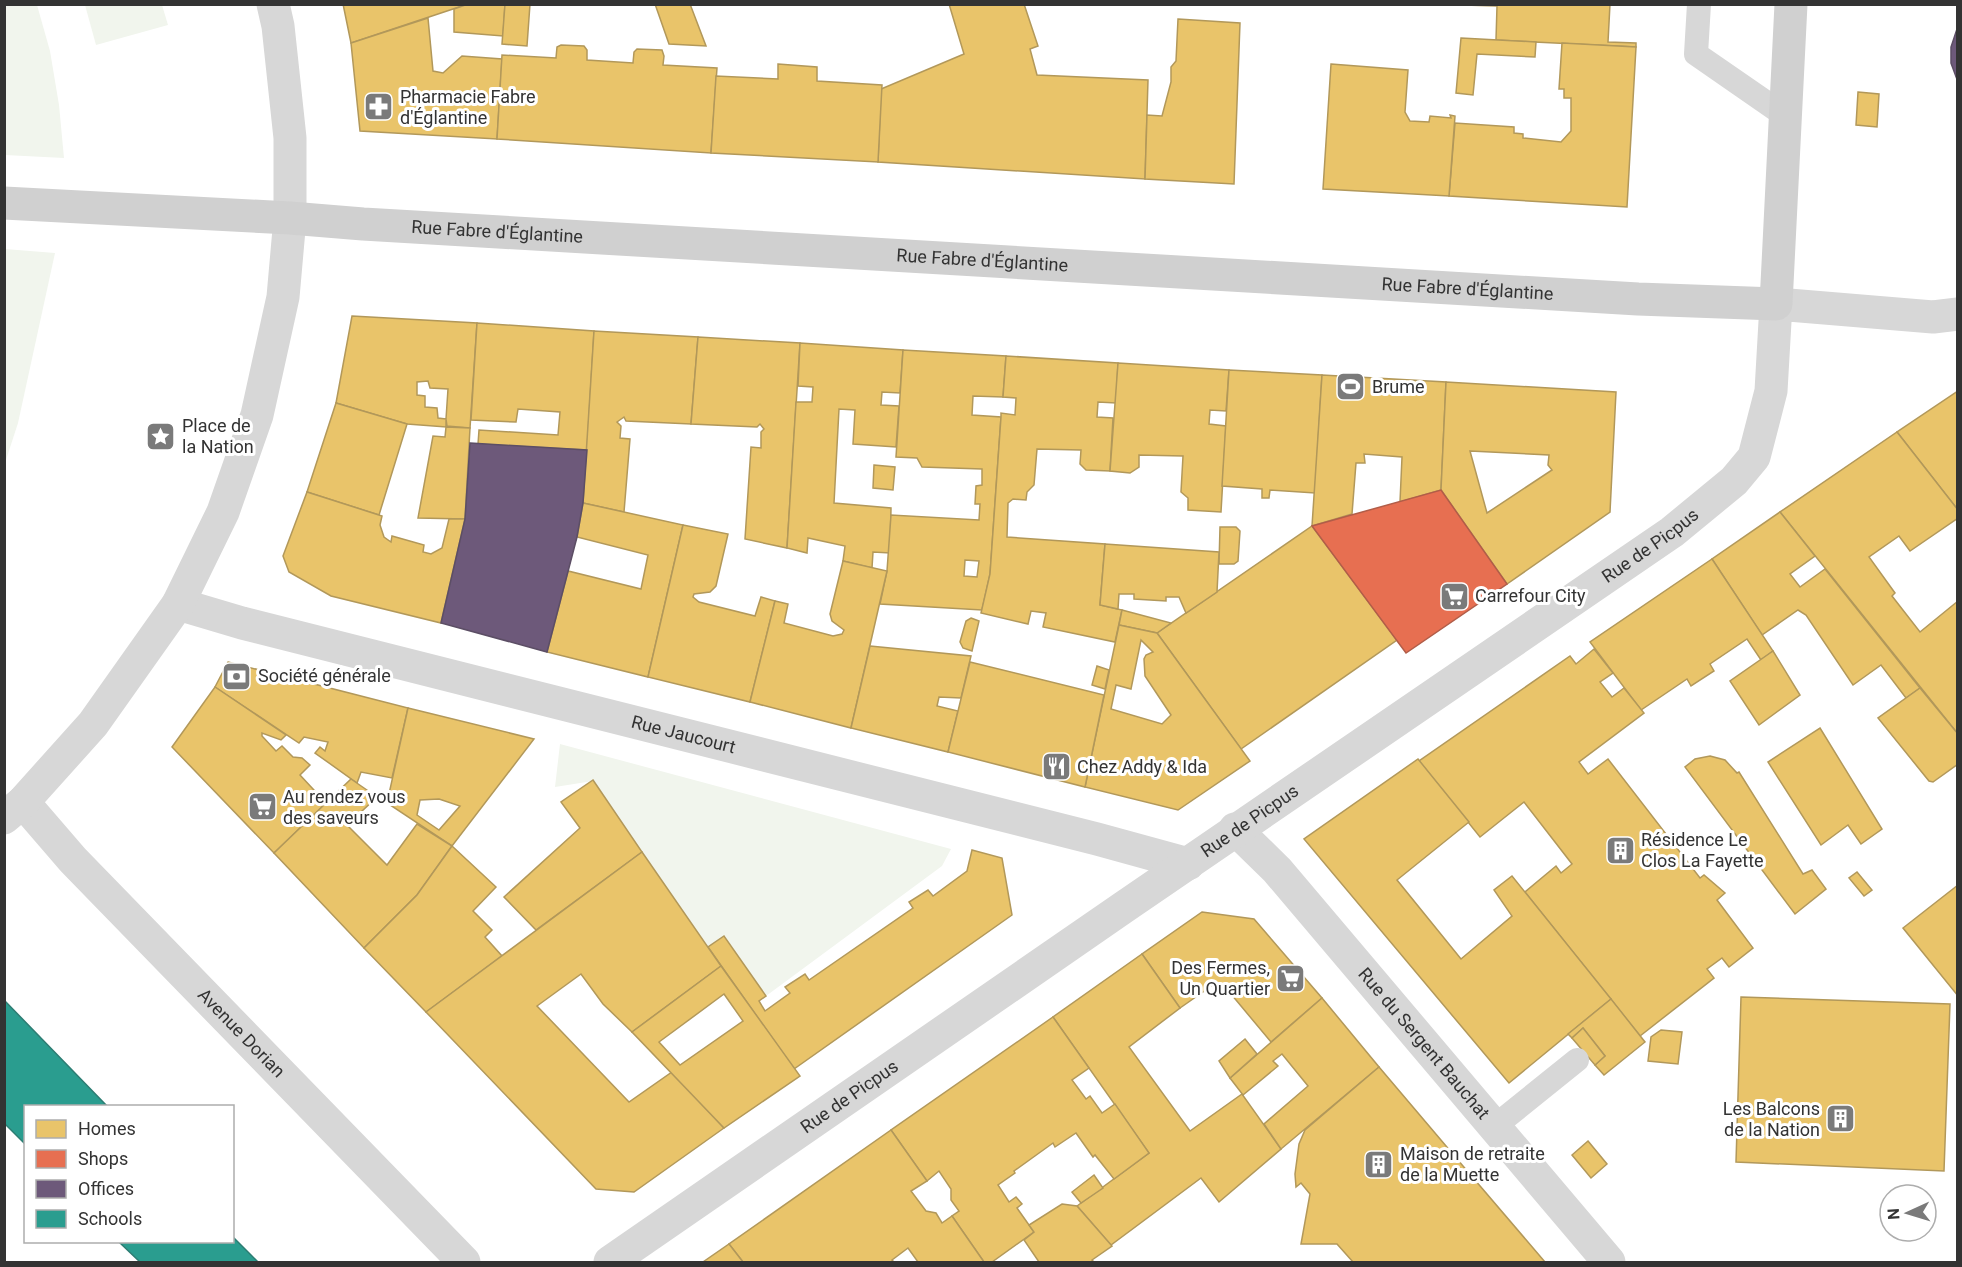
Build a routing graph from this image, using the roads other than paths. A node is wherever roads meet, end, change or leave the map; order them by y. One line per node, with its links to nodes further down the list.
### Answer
1 (273, 4): 6 (street)
2 (1699, 4): 4 (lane)
3 (1791, 4): 4 (street)
4 (1787, 117): 7 (street)
5 (4, 203): 6 (street, Rue Fabre d'Églantine)
6 (290, 218): 7 (street, Rue Fabre d'Églantine); 9 (street)
7 (1776, 304): 8 (street, Rue Fabre d'Églantine); 11 (street, Rue de Picpus)
8 (1958, 314)
9 (178, 604): 10 (street); 12 (street, Rue Jaucourt)
10 (14, 810): 15 (street, Avenue Dorian)
11 (1235, 830): 12 (street, Rue de Picpus); 14 (street, Rue du Sergent Bauchat)
12 (1188, 864): 16 (street, Rue de Picpus)
13 (1577, 1060): 14 (lane)
14 (1495, 1126): 17 (street, Rue du Sergent Bauchat)
15 (464, 1263)
16 (610, 1263)
17 (1609, 1263)

